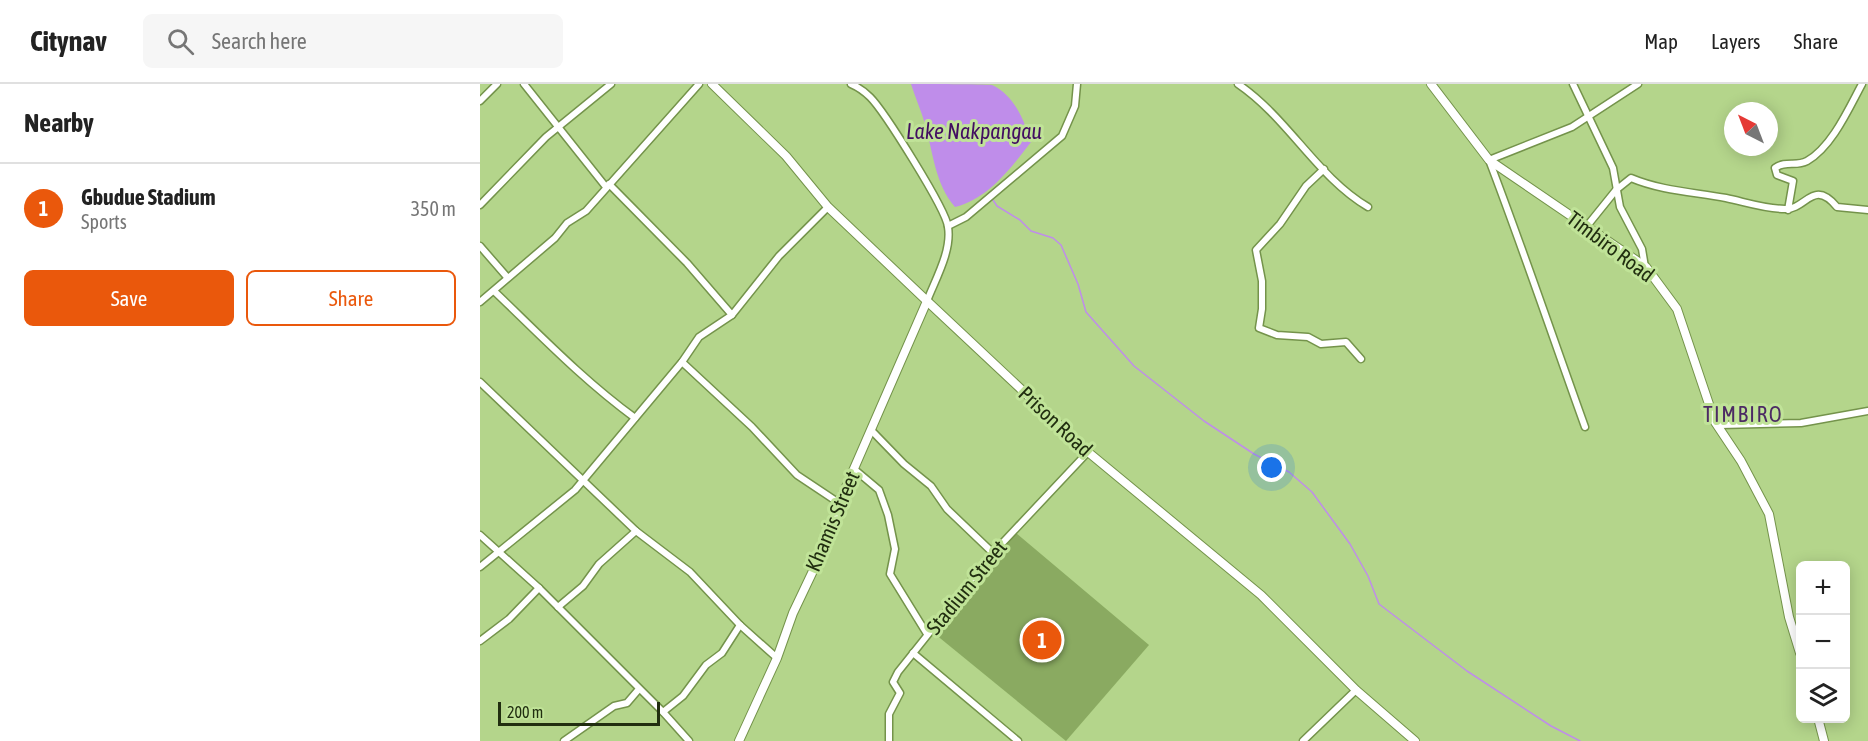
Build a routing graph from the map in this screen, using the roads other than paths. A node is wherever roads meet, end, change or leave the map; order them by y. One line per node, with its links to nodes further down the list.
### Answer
1 (497, 84): 13 (street)
2 (524, 84): 15 (street)
3 (611, 84): 15 (street)
4 (699, 84): 18 (street)
5 (712, 84): 21 (street, Prison Road)
6 (851, 84): 25 (street)
7 (1077, 84): 25 (street)
8 (1238, 84): 17 (street)
9 (1431, 84): 16 (street, Timbiro Road)
10 (1573, 84): 14 (street)
11 (1638, 84): 14 (street)
12 (1862, 84): 23 (street)
13 (480, 101)
14 (1587, 116): 16 (street); 19 (street)
15 (559, 128): 18 (street); 20 (street)
16 (1490, 160): 26 (street, Timbiro Road); 40 (street)
17 (1324, 169): 22 (street); 34 (street)
18 (607, 185): 29 (street); 33 (street)
19 (1616, 190): 23 (street); 26 (street); 28 (street)
20 (480, 205)
21 (828, 207): 32 (street, Prison Road); 33 (street)
22 (1368, 207)
23 (1788, 210): 24 (street)
24 (1868, 210)
25 (948, 226): 32 (street)
26 (1587, 226): 28 (street, Timbiro Road)
27 (480, 246): 29 (street)
28 (1646, 267): 39 (street, Timbiro Road)
29 (507, 278): 30 (street)
30 (494, 291): 31 (street); 38 (street)
31 (480, 302)
32 (927, 302): 41 (street, Khamis Street); 42 (street, Prison Road)
33 (732, 315): 35 (street)
34 (1361, 359)
35 (682, 362): 38 (street); 45 (street)
36 (480, 381): 44 (street)
37 (1868, 411): 39 (street)
38 (635, 418): 44 (street)
39 (1720, 425): 55 (street, Timbiro Road)
40 (1585, 427)
41 (871, 430): 43 (street, Khamis Street); 49 (street)
42 (1088, 452): 49 (street, Stadium Street); 60 (street, Prison Road)
43 (854, 469): 45 (street, Khamis Street); 54 (street)
44 (583, 479): 46 (street); 48 (street)
45 (839, 503): 58 (street, Khamis Street)
46 (636, 531): 52 (street); 53 (street)
47 (480, 535): 48 (street)
48 (500, 553): 50 (street); 51 (street)
49 (993, 553): 54 (street, Stadium Street)
50 (480, 567)
51 (539, 588): 52 (street); 56 (street)
52 (558, 607): 59 (street)
53 (740, 625): 58 (street); 61 (street)
54 (927, 634): 57 (street, Stadium Street)
55 (1796, 640)
56 (480, 641)
57 (914, 653): 66 (street, Stadium Street); 67 (street)
58 (777, 658): 65 (street, Khamis Street)
59 (639, 690): 61 (street); 64 (street)
60 (1356, 690): 68 (street); 69 (street, Prison Road)
61 (663, 712): 63 (street)
62 (1819, 723): 70 (street)
63 (684, 740)
64 (564, 741)
65 (739, 741)
66 (889, 741)
67 (1018, 741)
68 (1303, 741)
69 (1415, 741)
70 (1824, 741)

